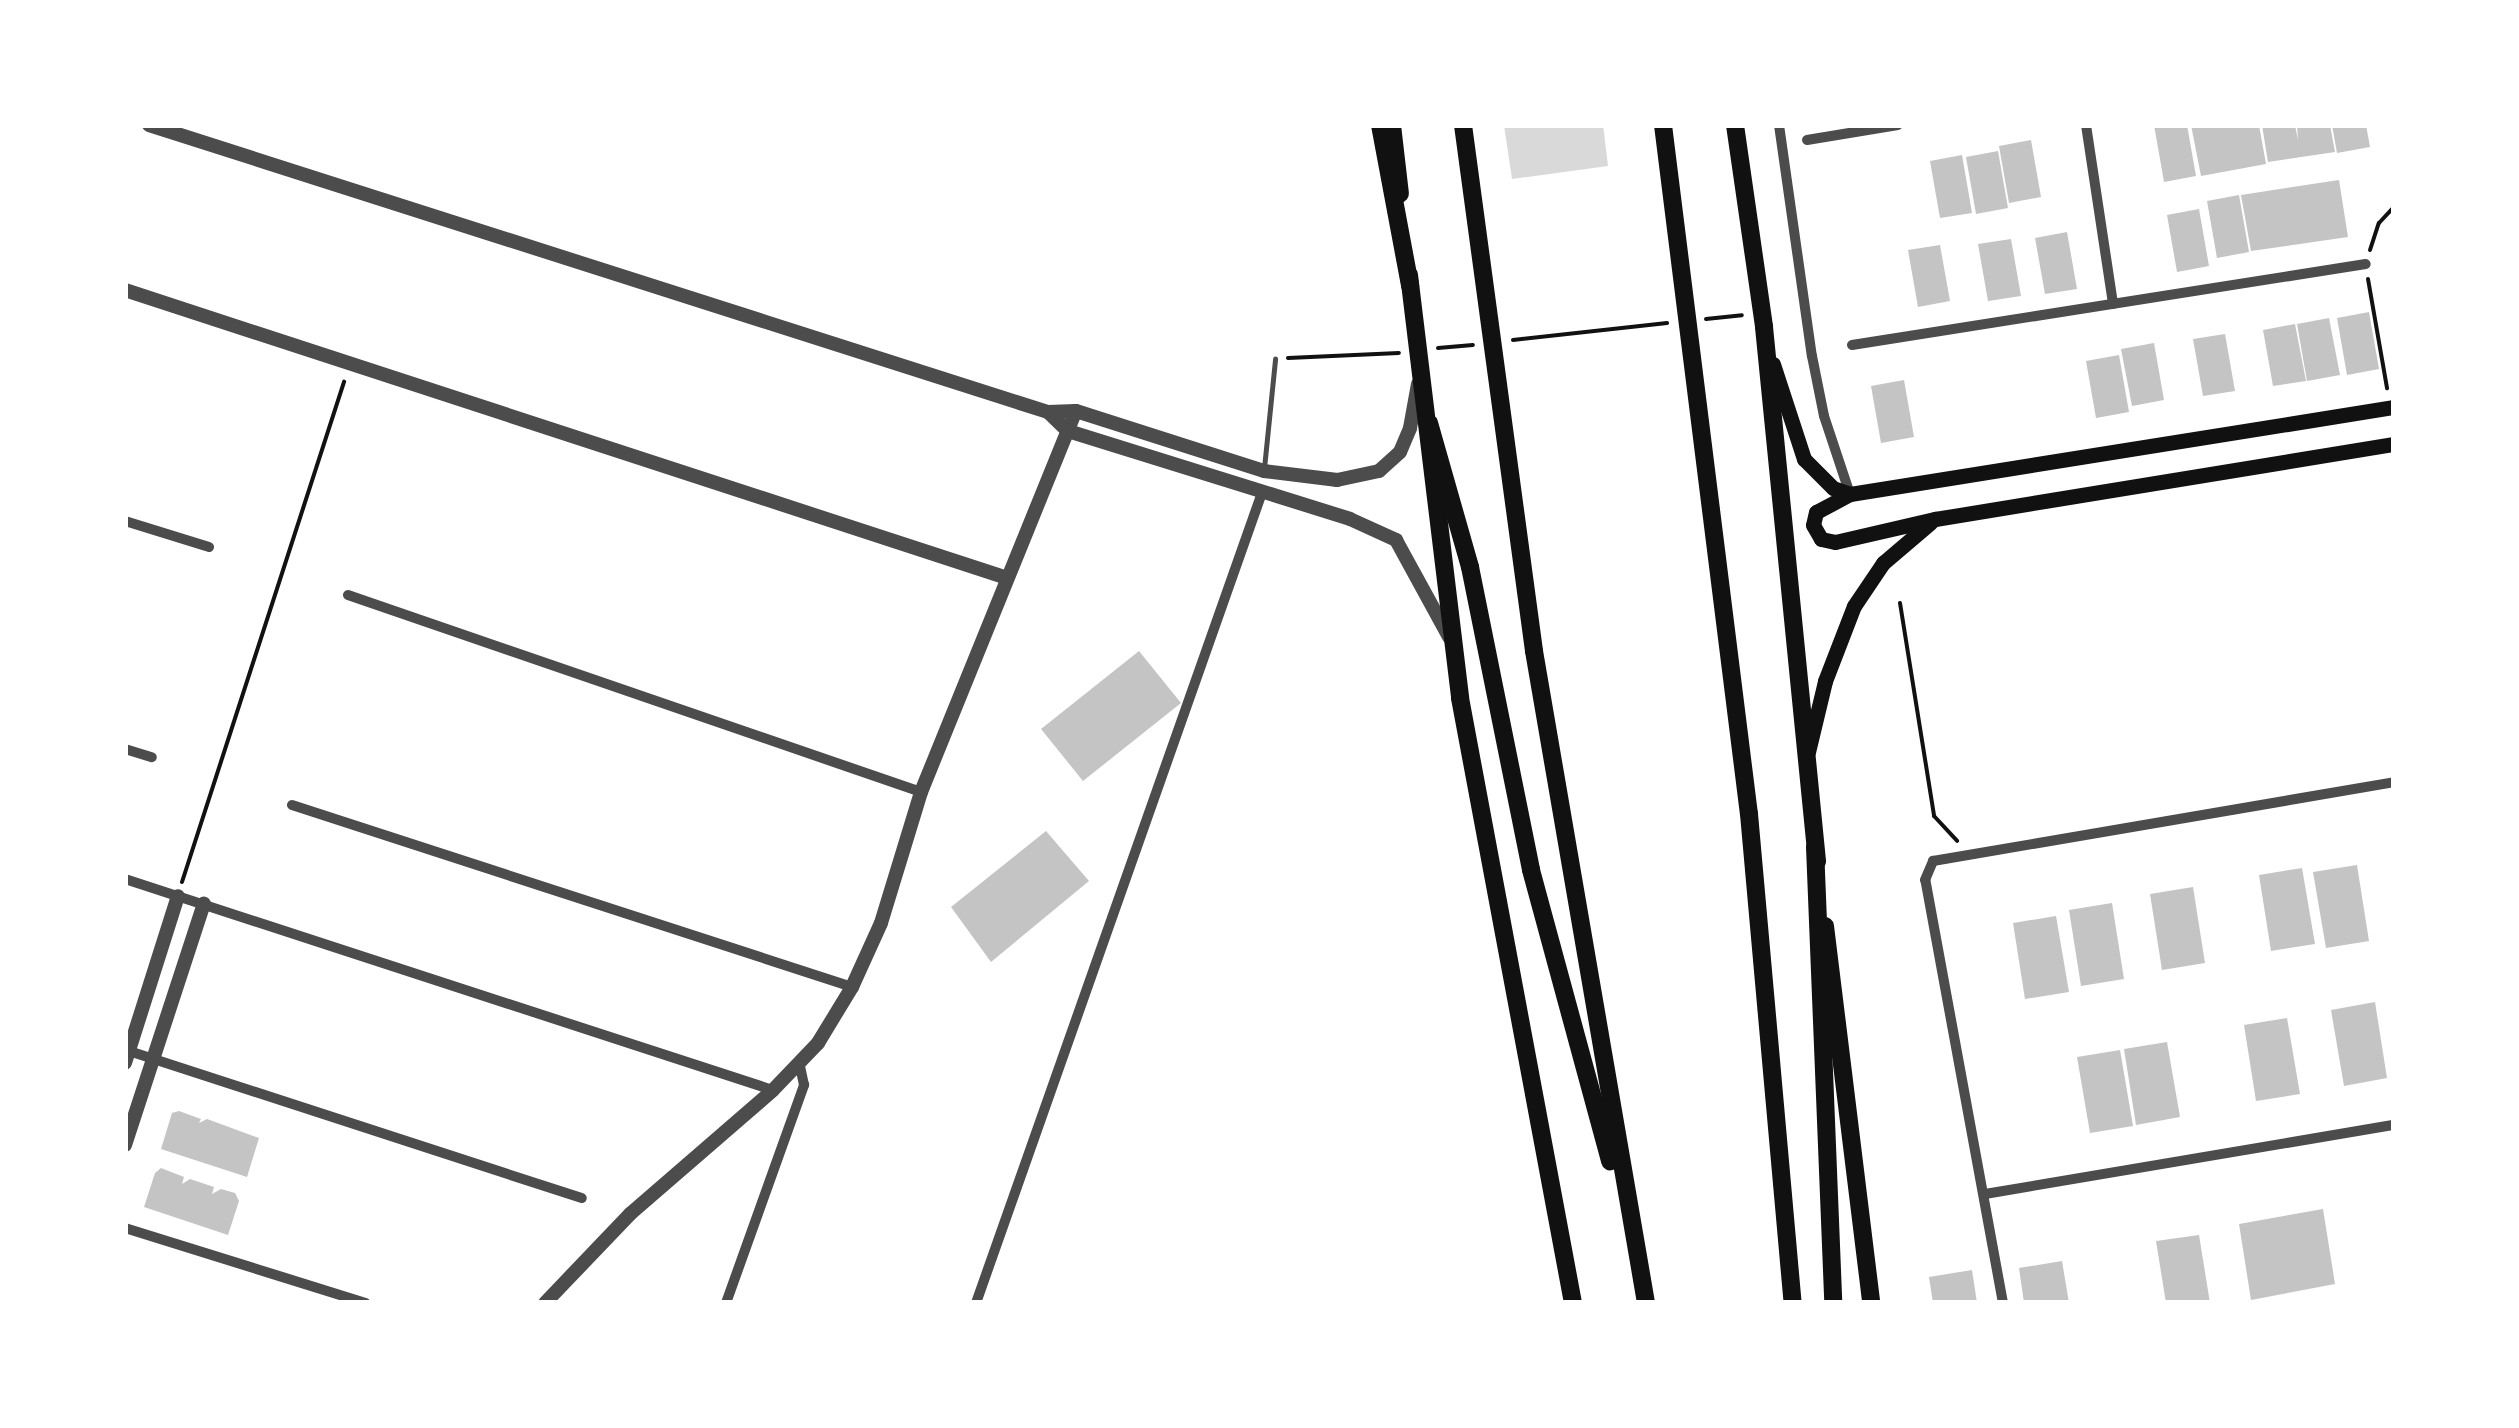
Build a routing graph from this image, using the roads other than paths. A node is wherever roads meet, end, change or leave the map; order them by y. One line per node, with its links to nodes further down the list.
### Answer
1 (149, 125): 21 (street)
2 (1380, 125): 12 (main road)
3 (1392, 125): 12 (main road)
4 (1464, 125): 54 (main road)
5 (1663, 125): 61 (main road)
6 (1734, 125): 15 (main road)
7 (1780, 125): 27 (street)
8 (1898, 125): 10 (street)
9 (2086, 125): 14 (street)
10 (1806, 140)
11 (2366, 264): 14 (street)
12 (1410, 286): 17 (main road)
13 (125, 290): 31 (street)
14 (2113, 304): 16 (street)
15 (1761, 320): 27 (main road); 36 (main road)
16 (1852, 345)
17 (1418, 358): 22 (main road); 25 (street)
18 (1275, 360): 25 (lane)
19 (2392, 407): 27 (main road)
20 (1076, 411): 21 (street); 23 (street); 25 (street)
21 (1048, 412): 23 (street)
22 (1429, 424): 33 (main road); 54 (main road)
23 (1068, 431): 26 (street); 31 (street)
24 (2394, 444): 28 (main road)
25 (1264, 471)
26 (1263, 490): 33 (street); 58 (street)
27 (1850, 494): 28 (main road)
28 (1935, 519): 36 (main road)
29 (125, 520): 30 (street)
30 (210, 547)
31 (1007, 578): 38 (street)
32 (348, 595): 38 (street)
33 (1452, 642): 59 (main road)
34 (125, 748): 35 (street)
35 (152, 758)
36 (1806, 761): 40 (main road)
37 (2394, 782): 51 (street)
38 (921, 792): 44 (street)
39 (292, 805): 44 (street)
40 (1815, 847): 62 (main road); 63 (main road)
41 (125, 879): 42 (street)
42 (178, 896): 43 (street); 45 (street)
43 (204, 904): 46 (street); 48 (street)
44 (852, 988): 47 (street)
45 (127, 1057): 46 (street)
46 (153, 1058): 50 (street); 52 (street)
47 (799, 1062): 48 (street); 57 (street)
48 (773, 1090): 56 (street)
49 (2394, 1125): 51 (street)
50 (125, 1145)
51 (1985, 1194): 64 (street)
52 (582, 1198)
53 (125, 1228): 55 (street)
54 (1630, 1230): 60 (main road)
55 (366, 1303)
56 (546, 1303)
57 (726, 1303)
58 (976, 1303)
59 (1573, 1303)
60 (1646, 1303)
61 (1793, 1303)
62 (1832, 1303)
63 (1871, 1303)
64 (2003, 1303)

